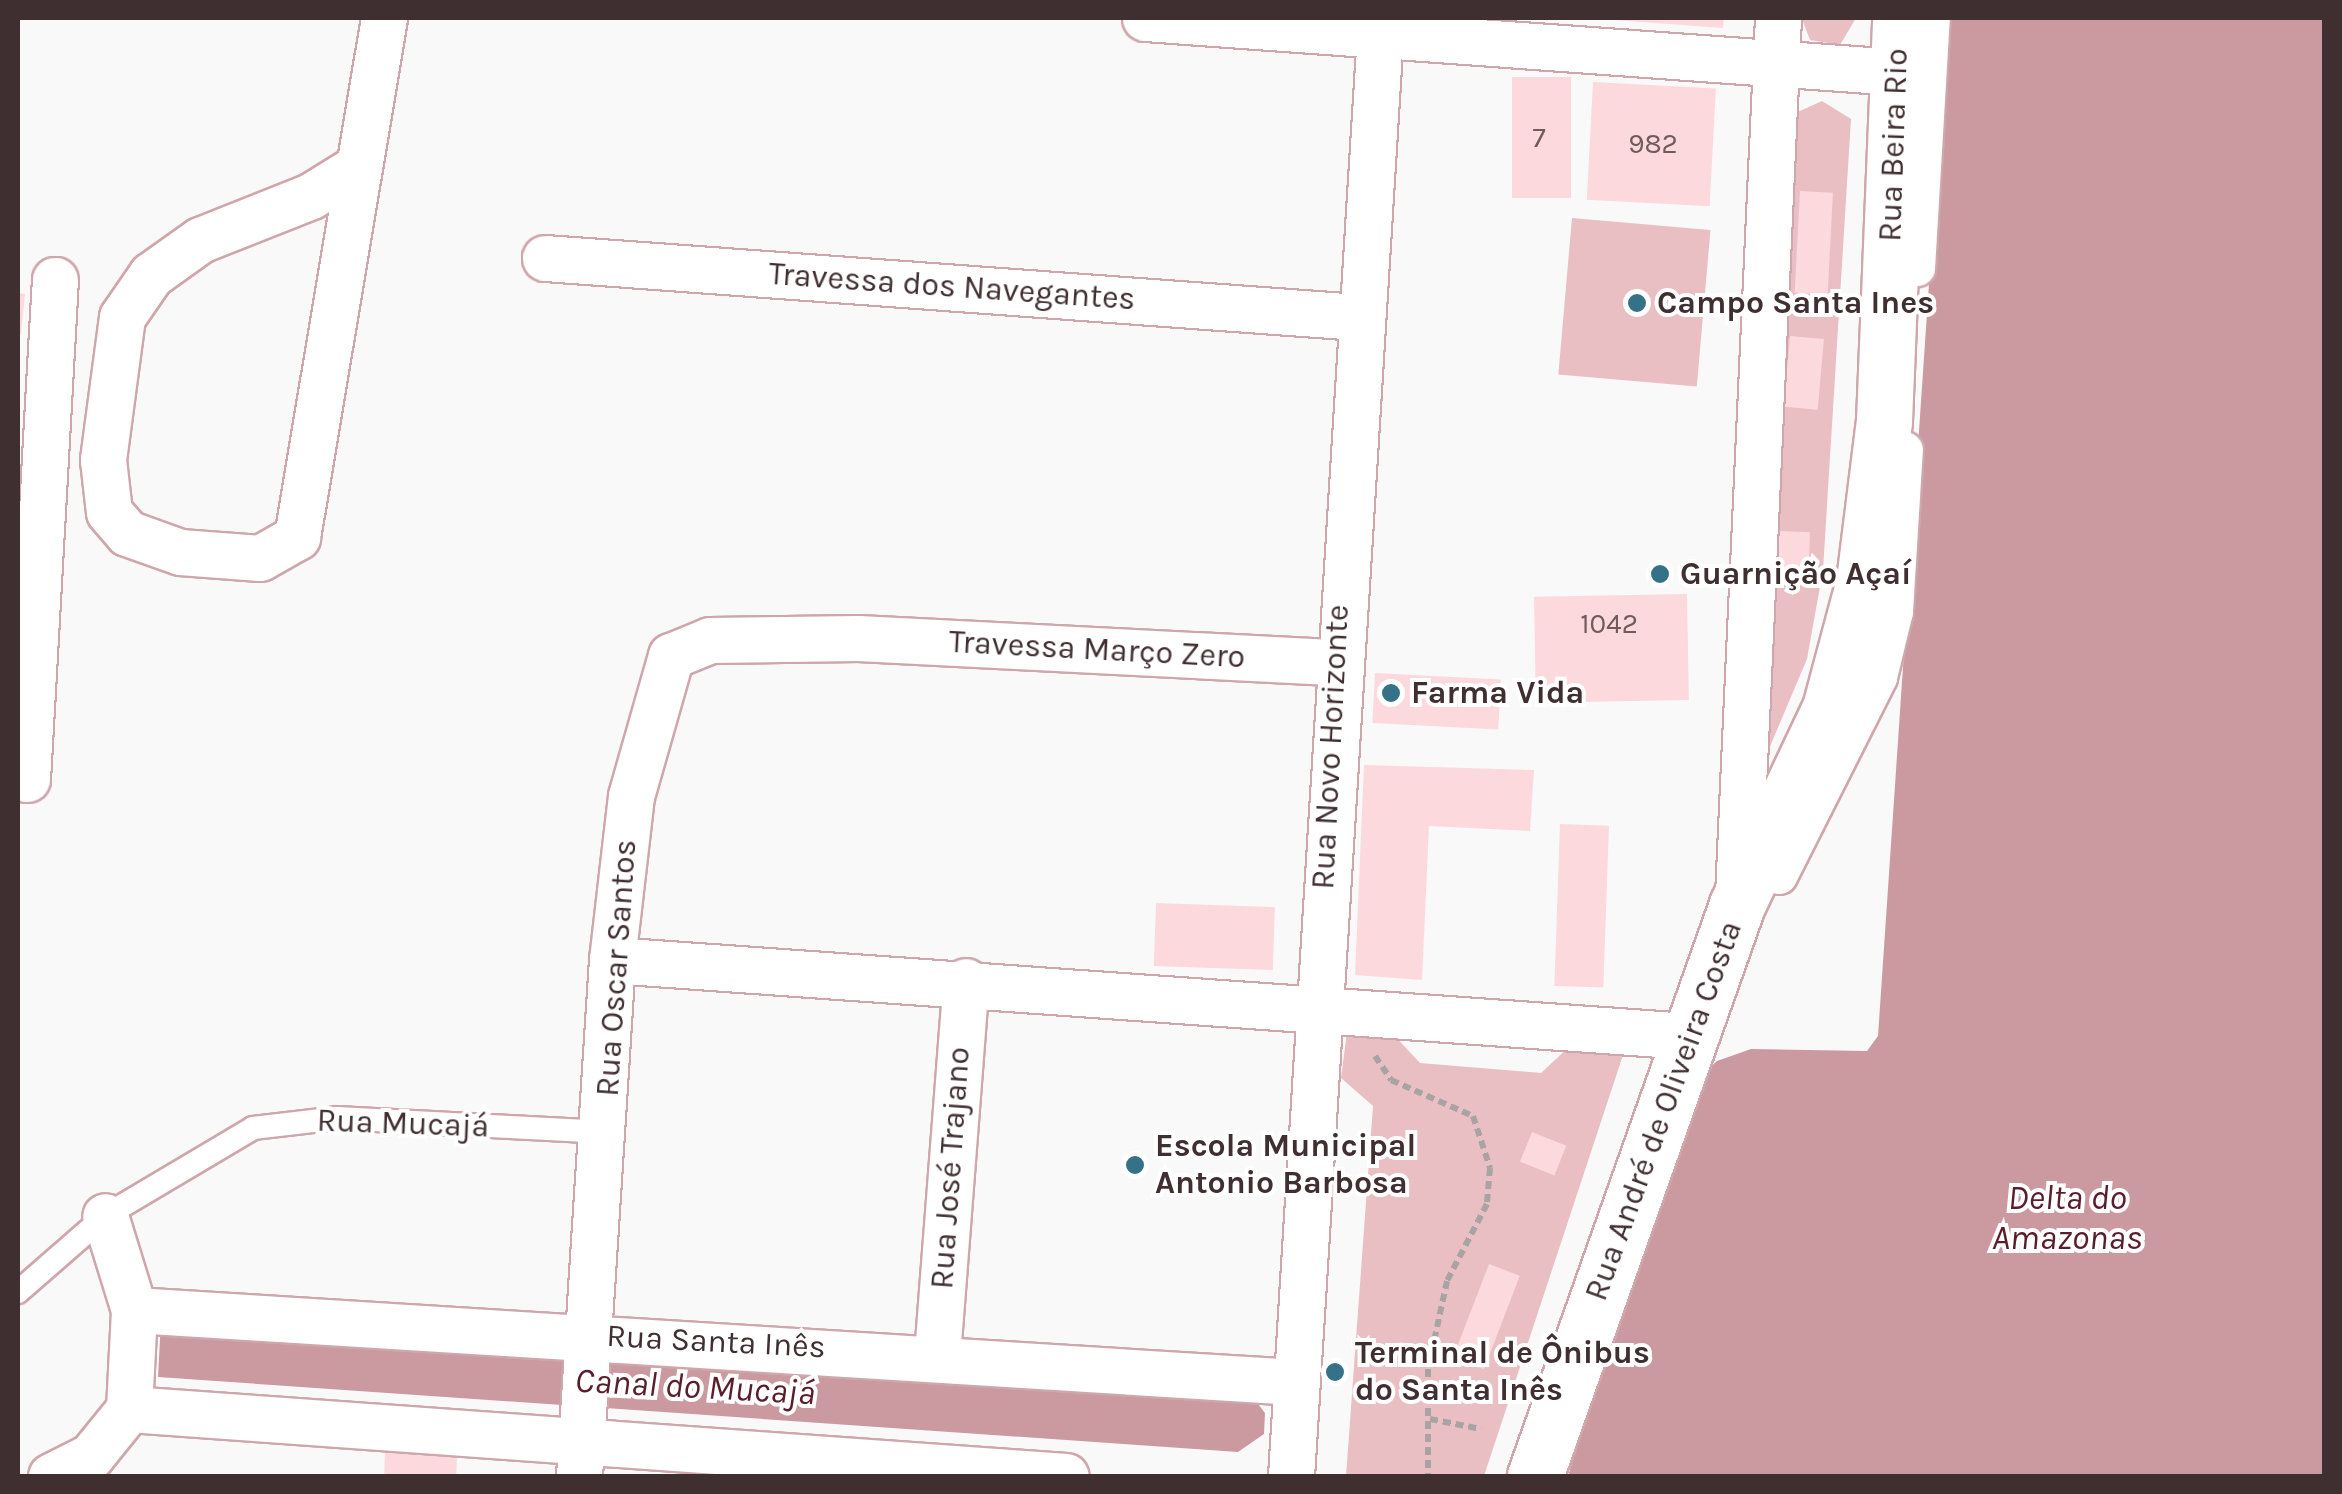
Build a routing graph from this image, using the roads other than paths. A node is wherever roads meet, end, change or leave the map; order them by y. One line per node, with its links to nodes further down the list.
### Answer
1 (384, 18): 9 (street)
2 (1145, 18): 6 (street)
3 (1778, 18): 7 (street, Rua André de Oliveira Costa)
4 (1900, 18): 8 (main road, Rua Beira Rio)
5 (1932, 18): 38 (street)
6 (1380, 27): 7 (street); 12 (street, Rua Novo Horizonte)
7 (1775, 63): 8 (street); 19 (street, Rua André de Oliveira Costa)
8 (1896, 72): 19 (main road, Rua Beira Rio)
9 (359, 166): 9 (street)
10 (544, 258): 12 (street, Travessa dos Navegantes)
11 (55, 280): 13 (street)
12 (1359, 316): 17 (street, Rua Novo Horizonte)
13 (32, 430): 14 (street)
14 (26, 595): 16 (street)
15 (858, 638): 17 (street, Travessa Março Zero); 20 (street, Rua Oscar Santos)
16 (24, 651): 18 (street)
17 (1335, 662): 22 (street, Rua Novo Horizonte)
18 (27, 778)
19 (1738, 905): 23 (main road, Rua André de Oliveira Costa)
20 (612, 960): 21 (street); 24 (street, Rua Oscar Santos)
21 (966, 981): 22 (street); 29 (street, Rua José Trajano)
22 (1317, 1005): 23 (street); 30 (street, Rua Novo Horizonte)
23 (1688, 1036): 37 (main road, Rua André de Oliveira Costa)
24 (606, 1132): 25 (lane, Rua Mucajá); 28 (street, Rua Oscar Santos)
25 (105, 1216): 26 (lane, Rua Mucajá); 27 (street)
26 (18, 1292)
27 (134, 1310): 28 (street, Rua Santa Inês); 31 (street)
28 (591, 1339): 29 (street, Rua Santa Inês); 32 (street, Rua Oscar Santos)
29 (936, 1355): 30 (street, Rua Santa Inês)
30 (1296, 1382): 36 (street, Rua Novo Horizonte)
31 (129, 1409): 32 (street); 34 (street)
32 (581, 1442): 33 (street)
33 (937, 1471): 35 (street)
34 (51, 1476)
35 (1066, 1476)
36 (1290, 1476)
37 (1535, 1476)
38 (1558, 1476)

